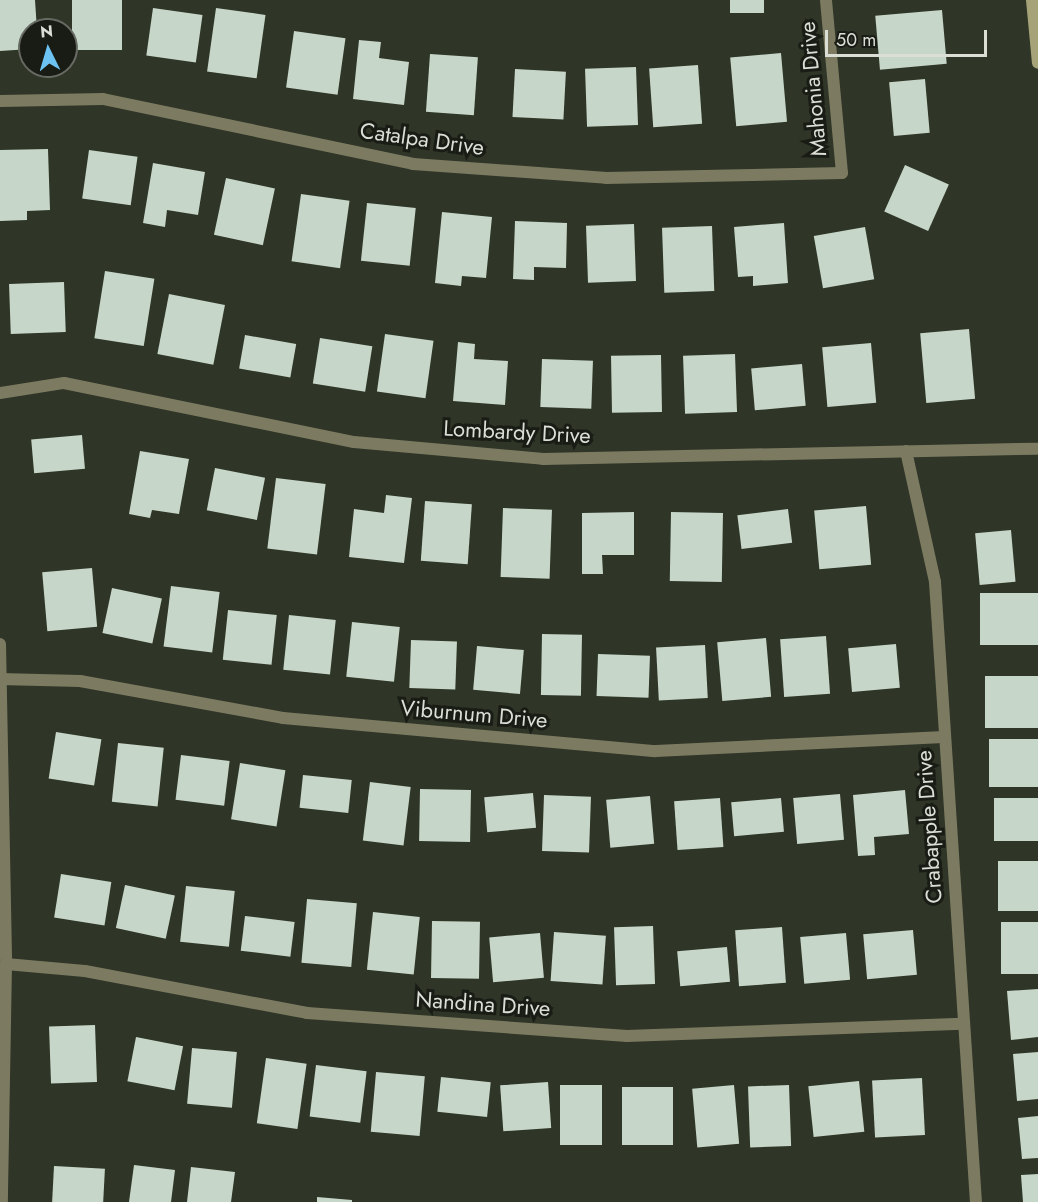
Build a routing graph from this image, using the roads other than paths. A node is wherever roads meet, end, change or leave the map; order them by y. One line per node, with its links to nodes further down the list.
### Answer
1 (826, 0): 5 (street, Mahonia Drive)
2 (1032, 0): 3 (street)
3 (1038, 63)
4 (0, 101): 5 (street, Catalpa Drive)
5 (842, 173)
6 (0, 393): 8 (street, Lombardy Drive)
7 (1038, 448): 8 (street, Lombardy Drive)
8 (906, 452): 11 (street, Crabapple Drive)
9 (0, 644): 10 (street)
10 (1, 680): 11 (street, Viburnum Drive); 12 (street)
11 (944, 737): 13 (street, Crabapple Drive)
12 (6, 964): 13 (street, Nandina Drive); 14 (street)
13 (962, 1024): 15 (street, Crabapple Drive)
14 (2, 1202)
15 (976, 1202)

